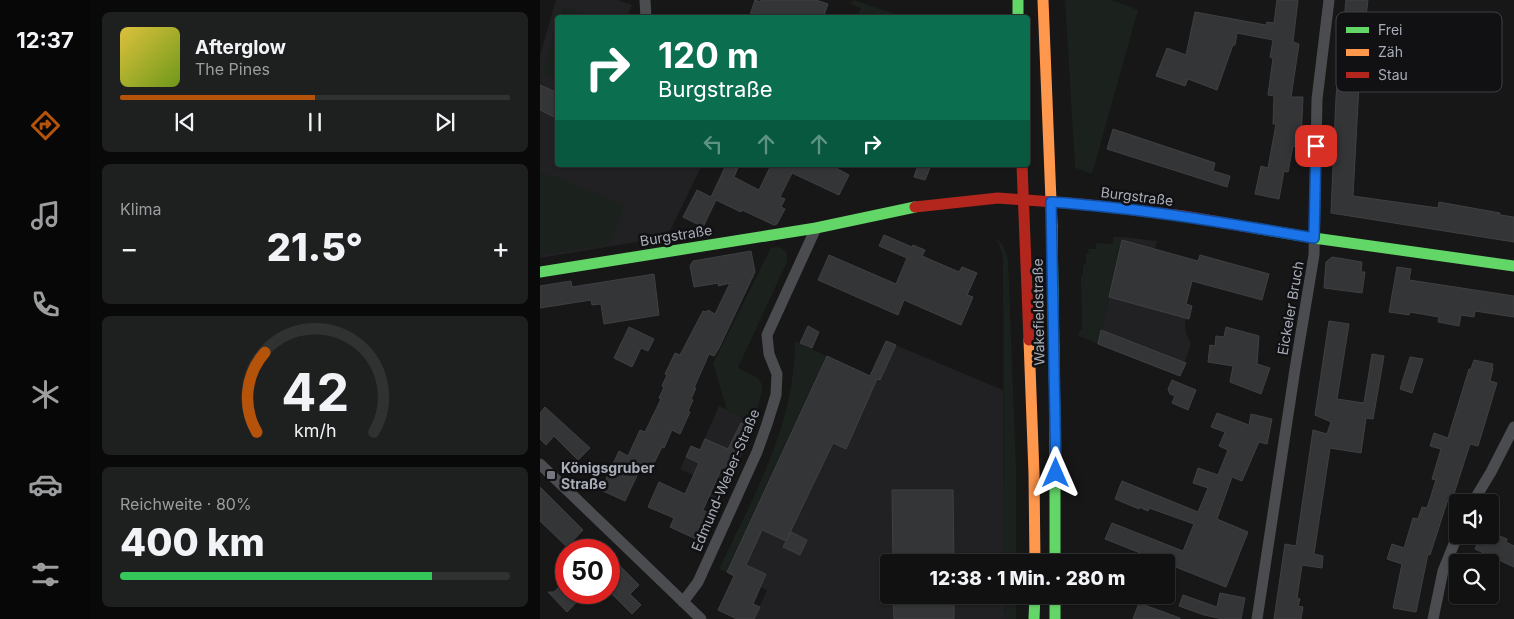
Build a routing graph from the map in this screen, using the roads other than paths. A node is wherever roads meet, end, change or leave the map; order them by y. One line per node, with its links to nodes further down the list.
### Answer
1 (645, 0): 5 (street)
2 (1018, 0): 6 (main road)
3 (1043, 0): 9 (main road, Wakefieldstraße)
4 (1329, 0): 11 (street, Eickeler Bruch)
5 (646, 15)
6 (1018, 15)
7 (1022, 167): 8 (main road, Wakefieldstraße)
8 (1023, 200): 9 (main road, Burgstraße); 10 (main road, Burgstraße); 18 (main road, Wakefieldstraße)
9 (1051, 202): 11 (main road, Burgstraße); 19 (main road, Wakefieldstraße)
10 (816, 228): 13 (main road, Burgstraße); 20 (street, Edmund-Weber-Straße)
11 (1314, 238): 12 (main road, Burgstraße); 26 (street, Eickeler Bruch)
12 (1514, 266)
13 (540, 272)
14 (1514, 427): 16 (street)
15 (540, 464): 20 (street)
16 (1478, 494)
17 (1454, 544): 27 (street)
18 (1035, 554)
19 (1055, 554)
20 (682, 602): 23 (street)
21 (1034, 604): 24 (main road)
22 (1055, 604): 25 (main road)
23 (692, 616)
24 (1034, 619)
25 (1055, 619)
26 (1258, 619)
27 (1433, 619)

